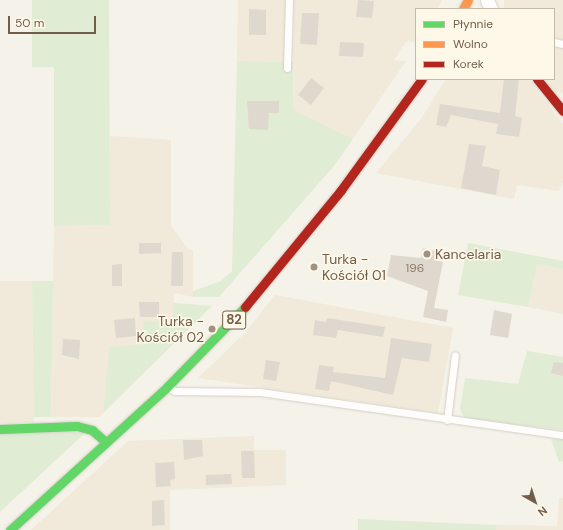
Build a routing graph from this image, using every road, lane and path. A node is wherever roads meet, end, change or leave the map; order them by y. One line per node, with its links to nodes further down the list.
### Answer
1 (288, 0): 2 (lane)
2 (287, 68)
3 (421, 80): 7 (main road, 82)
4 (538, 80): 5 (main road)
5 (563, 111)
6 (455, 354): 8 (lane)
7 (167, 387): 8 (lane); 11 (main road, 82)
8 (447, 420): 10 (lane)
9 (0, 429): 11 (main road)
10 (563, 435)
11 (106, 442): 12 (main road, 82)
12 (10, 530)

